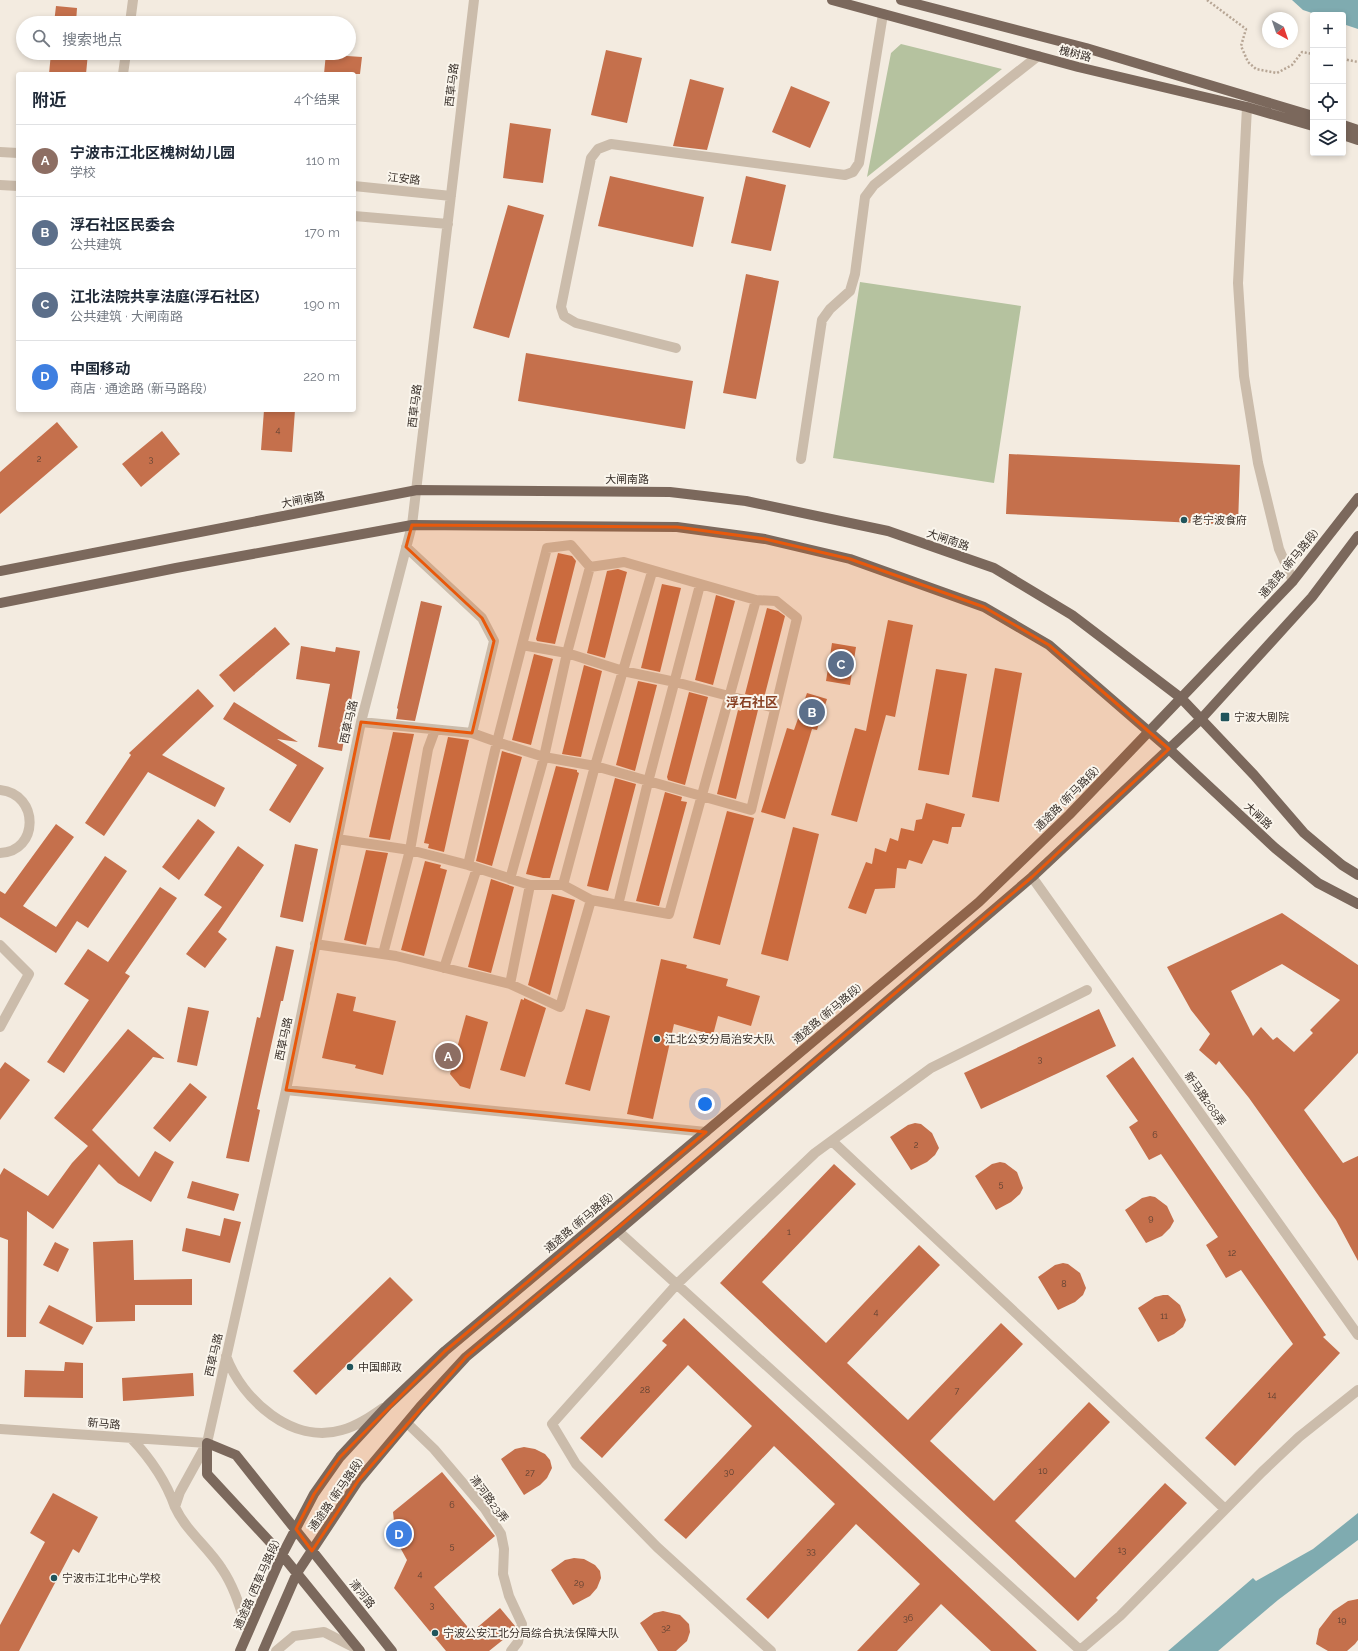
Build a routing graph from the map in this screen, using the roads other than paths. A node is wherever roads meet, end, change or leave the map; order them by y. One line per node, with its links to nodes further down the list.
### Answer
1 (132, 0): 6 (street)
2 (474, 0): 22 (street, 西草马路)
3 (832, 0): 5 (main road, 槐树路)
4 (901, 0): 11 (main road, 槐树路)
5 (884, 14): 7 (main road, 槐树路); 25 (street)
6 (131, 16)
7 (1038, 56): 10 (main road, 槐树路); 26 (street)
8 (125, 60): 9 (street)
9 (123, 72)
10 (1248, 107): 12 (main road, 槐树路); 35 (street)
11 (1310, 115)
12 (1310, 125)
13 (1346, 126): 14 (main road)
14 (1358, 130)
15 (1346, 136): 16 (main road)
16 (1358, 140)
17 (0, 152): 18 (street)
18 (16, 153)
19 (0, 185): 20 (street)
20 (16, 186)
21 (356, 186): 22 (street, 江安路)
22 (451, 196): 24 (street, 西草马路)
23 (356, 216): 24 (street)
24 (448, 224): 27 (street, 西草马路)
25 (676, 348)
26 (801, 459)
27 (417, 490): 29 (street, 西草马路); 33 (main road, 大闸南路); 44 (main road, 大闸南路)
28 (1358, 498): 35 (main road, 通途路 (新马路段))
29 (412, 525): 31 (street, 西草马路); 38 (main road); 49 (main road)
30 (1358, 536): 46 (main road, 通途路 (新马路段))
31 (406, 547): 47 (street, 西草马路); 50 (street)
32 (590, 567): 34 (street); 39 (street); 40 (street)
33 (0, 571)
34 (652, 572): 36 (street); 41 (street)
35 (1293, 581): 44 (main road, 通途路 (新马路段))
36 (700, 585): 37 (street); 42 (street)
37 (756, 600): 43 (street); 45 (street)
38 (0, 603)
39 (522, 646): 40 (street); 51 (street)
40 (567, 653): 41 (street); 53 (street)
41 (623, 671): 42 (street); 54 (street)
42 (675, 682): 43 (street); 55 (street)
43 (729, 697): 45 (street); 57 (street)
44 (1181, 698): 46 (main road, 大闸南路); 49 (main road, 通途路 (新马路段))
45 (775, 708): 57 (street)
46 (1202, 718): 52 (main road, 通途路 (新马路段)); 62 (main road, 大闸路)
47 (360, 722): 48 (street); 58 (street, 西草马路)
48 (435, 730): 50 (street); 59 (street)
49 (1150, 732): 52 (main road, 大闸路); 78 (main road, 通途路 (新马路段))
50 (472, 733): 51 (street)
51 (498, 742): 53 (street); 61 (street)
52 (1169, 749): 63 (main road, 通途路 (新马路段)); 68 (main road, 大闸路)
53 (544, 757): 54 (street); 64 (street)
54 (595, 766): 55 (street); 66 (street)
55 (648, 782): 57 (street); 69 (street)
56 (0, 790): 60 (street)
57 (701, 797): 69 (street)
58 (337, 839): 59 (street); 70 (street, 西草马路)
59 (410, 850): 61 (street); 72 (street)
60 (0, 853)
61 (473, 866): 64 (street); 73 (street)
62 (1358, 875)
63 (1032, 877): 80 (main road, 通途路 (新马路段)); 82 (street, 新马路268弄)
64 (510, 879): 65 (street)
65 (530, 885): 66 (street); 74 (street)
66 (563, 885): 67 (street)
67 (591, 900): 69 (street); 74 (street)
68 (1358, 904)
69 (618, 905)
70 (315, 944): 72 (street); 77 (street, 西草马路)
71 (0, 945): 76 (street)
72 (383, 954): 73 (street)
73 (444, 968): 74 (street)
74 (510, 984)
75 (1087, 990): 79 (street)
76 (0, 1027)
77 (286, 1090): 78 (street); 83 (street, 西草马路)
78 (706, 1132): 85 (main road, 通途路 (新马路段))
79 (832, 1141): 81 (street); 91 (street)
80 (618, 1231): 81 (street); 86 (main road, 通途路 (新马路段))
81 (677, 1284): 103 (street); 104 (street)
82 (1358, 1335)
83 (226, 1356): 85 (street); 89 (street, 西草马路)
84 (1358, 1390): 91 (street)
85 (388, 1405): 92 (main road, 通途路 (新马路段))
86 (407, 1423): 93 (main road, 通途路 (新马路段)); 102 (street, 清河路23弄)
87 (0, 1429): 88 (street, 新马路)
88 (131, 1438): 89 (street, 新马路); 90 (street)
89 (207, 1443): 90 (street, 西草马路); 92 (main road, 清河路); 94 (main road)
90 (175, 1507): 96 (street)
91 (1225, 1509): 104 (street)
92 (296, 1529): 93 (main road, 清河路); 94 (main road, 通途路 (西草马路段))
93 (312, 1551): 95 (main road); 101 (main road, 清河路)
94 (282, 1555): 95 (main road); 96 (main road, 通途路 (西草马路段))
95 (297, 1573): 98 (main road); 100 (main road)
96 (248, 1632): 97 (main road, 通途路 (西草马路段))
97 (240, 1651)
98 (263, 1651)
99 (276, 1651): 100 (street)
100 (360, 1651)
101 (392, 1651)
102 (511, 1651)
103 (771, 1651)
104 (1080, 1651)

